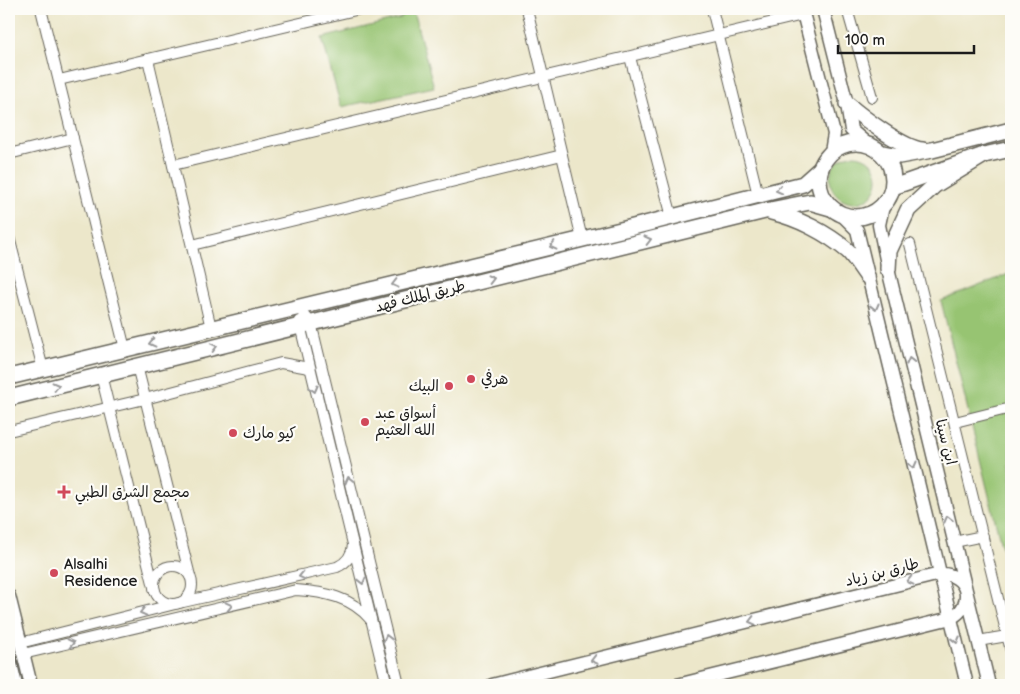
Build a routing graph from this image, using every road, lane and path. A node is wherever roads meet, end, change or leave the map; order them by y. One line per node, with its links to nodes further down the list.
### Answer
1 (41, 9): 12 (street)
2 (360, 9): 10 (street)
3 (526, 9): 11 (street)
4 (712, 9): 8 (street)
5 (823, 9): 14 (street)
6 (847, 9): 13 (street)
7 (803, 12): 8 (street); 20 (street)
8 (718, 35): 9 (street); 28 (street)
9 (630, 56): 11 (street); 32 (street)
10 (148, 59): 12 (street); 25 (street)
11 (543, 77): 23 (street); 25 (street)
12 (59, 80): 16 (street)
13 (872, 97)
14 (847, 104): 17 (street); 19 (main road)
15 (1011, 130): 19 (main road)
16 (73, 138): 22 (street); 42 (street)
17 (866, 143): 20 (main road); 21 (main road)
18 (1011, 149): 24 (main road)
19 (932, 150): 21 (main road)
20 (831, 152): 26 (main road)
21 (883, 153): 27 (main road)
22 (9, 154)
23 (562, 155): 34 (street); 36 (street)
24 (984, 155): 27 (main road); 37 (main road)
25 (173, 165): 36 (street)
26 (821, 168): 28 (main road, طريق الملك فهد, one-way to 28); 31 (main road)
27 (893, 187): 29 (main road)
28 (758, 195): 32 (main road, طريق الملك فهد)
29 (882, 206): 31 (main road); 37 (street, ابن سينا)
30 (764, 211): 31 (main road, طريق الملك فهد); 38 (main road); 40 (main road, طريق الملك فهد, one-way to 30)
31 (836, 211): 38 (street)
32 (672, 217): 34 (main road, طريق الملك فهد)
33 (9, 237): 45 (street)
34 (582, 239): 39 (main road, طريق الملك فهد, one-way to 39)
35 (910, 244): 52 (street)
36 (192, 245): 41 (street)
37 (888, 269): 55 (street, ابن سينا, one-way to 37)
38 (867, 276): 57 (street, one-way to 57)
39 (298, 307): 40 (street); 41 (main road, طريق الملك فهد)
40 (305, 325): 43 (main road, طريق الملك فهد, one-way to 40); 44 (street); 75 (street, one-way to 40)
41 (211, 328): 42 (main road, طريق الملك فهد, one-way to 42)
42 (126, 349): 45 (main road, طريق الملك فهد)
43 (137, 366): 46 (main road, طريق الملك فهد); 49 (street)
44 (309, 368): 49 (street); 56 (street, one-way to 56)
45 (43, 369): 47 (main road, طريق الملك فهد)
46 (101, 375): 48 (main road, طريق الملك فهد, one-way to 46); 50 (street)
47 (9, 377)
48 (9, 398)
49 (145, 399): 50 (street); 58 (street)
50 (109, 407): 53 (street); 59 (street)
51 (1011, 408): 52 (street)
52 (956, 422): 54 (street)
53 (9, 431)
54 (983, 536): 55 (street); 67 (street)
55 (954, 542): 60 (street, ابن سينا)
56 (353, 544): 62 (street, one-way to 62); 66 (street, one-way to 66)
57 (940, 574): 60 (street, طارق بن زياد); 64 (street); 76 (street, طارق بن زياد, one-way to 76)
58 (190, 576): 59 (street); 62 (street)
59 (155, 591): 62 (street)
60 (966, 592): 64 (street); 68 (street, ابن سينا)
61 (9, 596): 69 (street)
62 (178, 603): 63 (street); 65 (street); 69 (street, one-way to 69)
63 (196, 614): 65 (street); 66 (street, one-way to 66)
64 (950, 618): 77 (street); 78 (street, one-way to 78)
65 (164, 621): 69 (street, one-way to 65)
66 (372, 622): 74 (street)
67 (1008, 636): 68 (street); 70 (street)
68 (978, 641): 79 (street, ابن سينا)
69 (22, 648): 73 (street)
70 (1011, 651)
71 (9, 656): 72 (street)
72 (16, 685)
73 (31, 685)
74 (387, 685)
75 (399, 685)
76 (492, 685)
77 (677, 685)
78 (967, 685)
79 (989, 685)

